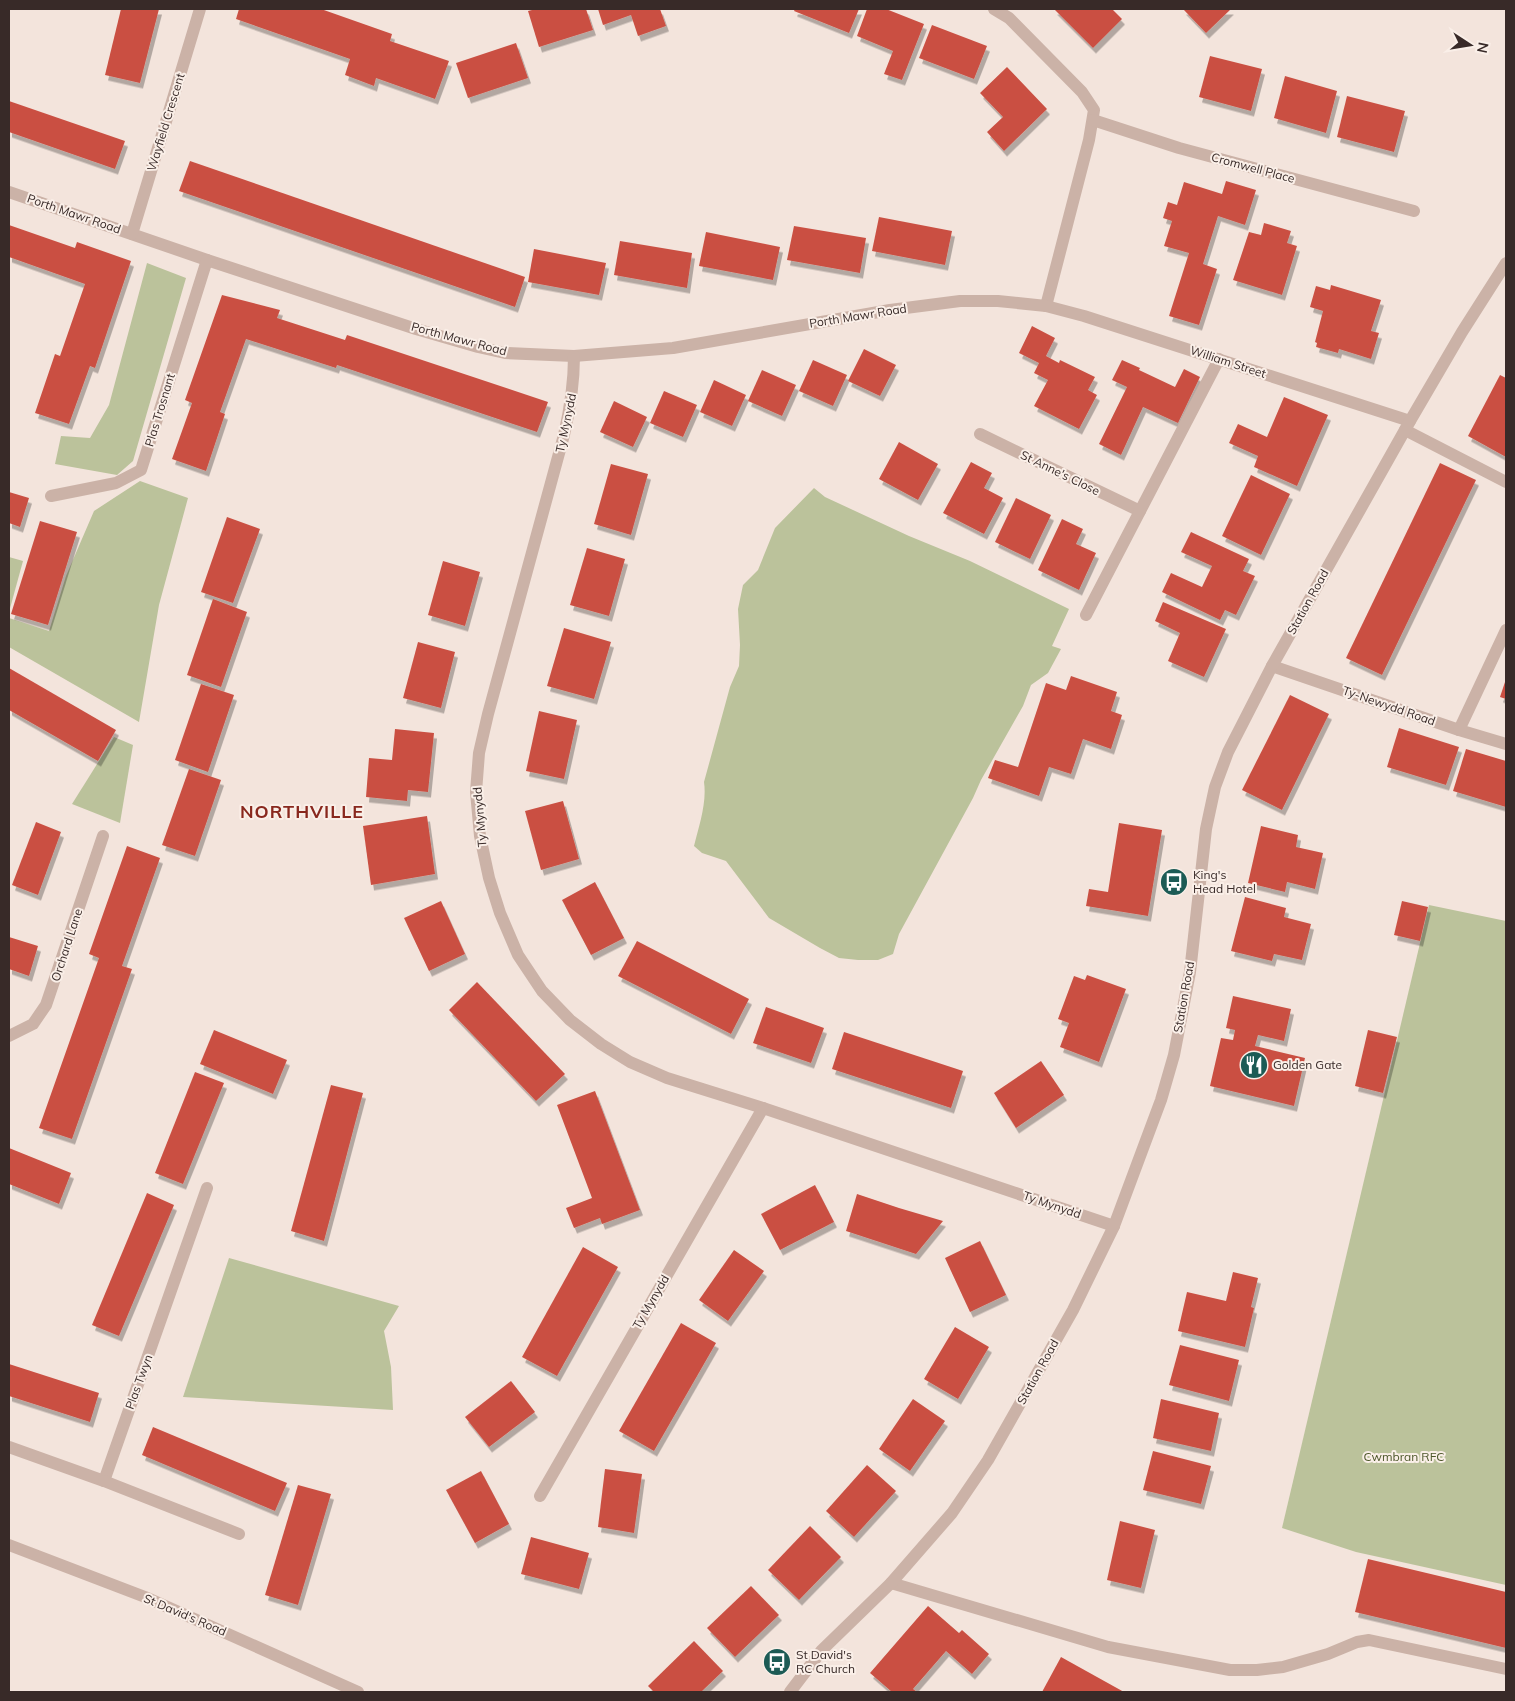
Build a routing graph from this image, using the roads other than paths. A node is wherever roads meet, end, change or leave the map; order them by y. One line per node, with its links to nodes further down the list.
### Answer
1 (200, 9): 6 (street, Wayfield Crescent)
2 (994, 9): 3 (street)
3 (1093, 120): 5 (street, Cromwell Place); 9 (street)
4 (9, 192): 6 (street, Porth Mawr Road)
5 (1414, 211)
6 (132, 234): 7 (street, Porth Mawr Road)
7 (207, 260): 10 (street, Porth Mawr Road); 15 (street, Plas Trosnant)
8 (1506, 263): 12 (street, Station Road)
9 (1046, 306): 10 (street, Porth Mawr Road); 11 (street, William Street)
10 (574, 356): 24 (street, Ty Mynydd)
11 (1219, 359): 12 (street, William Street); 16 (street)
12 (1407, 425): 14 (street, William Street); 19 (street, Station Road)
13 (980, 434): 16 (street, St Anne's Close)
14 (1506, 482)
15 (51, 496)
16 (1140, 512): 17 (street)
17 (1086, 615)
18 (1506, 630): 20 (street)
19 (1272, 666): 20 (street, Ty-Newydd Road); 26 (street, Station Road)
20 (1459, 730): 21 (street, Ty-Newydd Road)
21 (1506, 744)
22 (103, 836): 23 (street, Orchard Lane)
23 (9, 1036)
24 (763, 1108): 26 (street, Ty Mynydd); 29 (street, Ty Mynydd)
25 (208, 1188): 28 (street, Plas Twyn)
26 (1114, 1226): 32 (street, Station Road)
27 (9, 1447): 28 (street)
28 (104, 1481): 30 (street)
29 (540, 1496)
30 (239, 1534)
31 (9, 1545): 34 (street, St David's Road)
32 (891, 1583): 33 (street); 35 (street, Station Road)
33 (1506, 1670)
34 (358, 1692)
35 (790, 1692)

